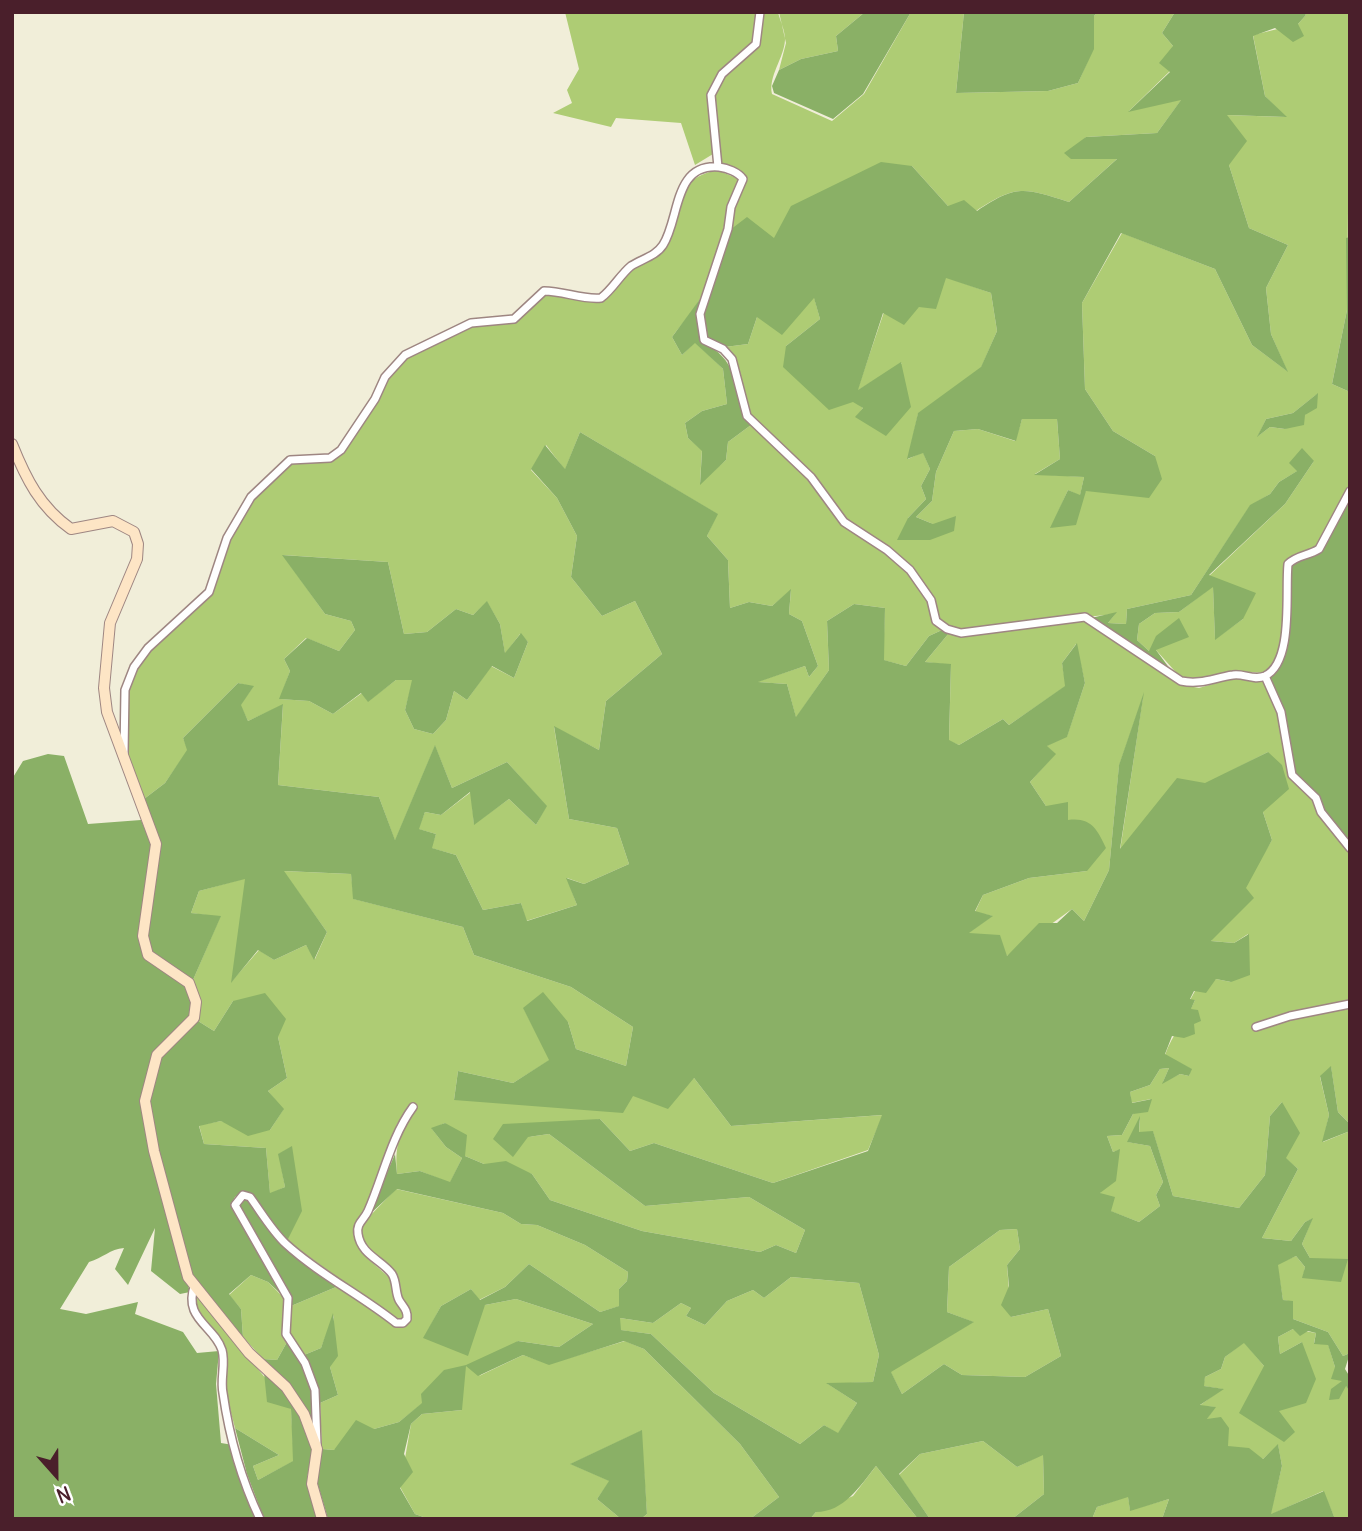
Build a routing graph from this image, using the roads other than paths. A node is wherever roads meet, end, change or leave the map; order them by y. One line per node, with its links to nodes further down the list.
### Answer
1 (760, 12): 2 (street)
2 (718, 167): 5 (street); 6 (street)
3 (12, 444): 6 (street)
4 (1350, 491): 5 (street)
5 (1265, 676): 7 (street)
6 (124, 762): 11 (street)
7 (1350, 848)
8 (1350, 1004): 9 (street)
9 (1256, 1027)
10 (413, 1107): 12 (street)
11 (196, 1283): 12 (street); 13 (street)
12 (317, 1449): 14 (street)
13 (260, 1519)
14 (322, 1519)

